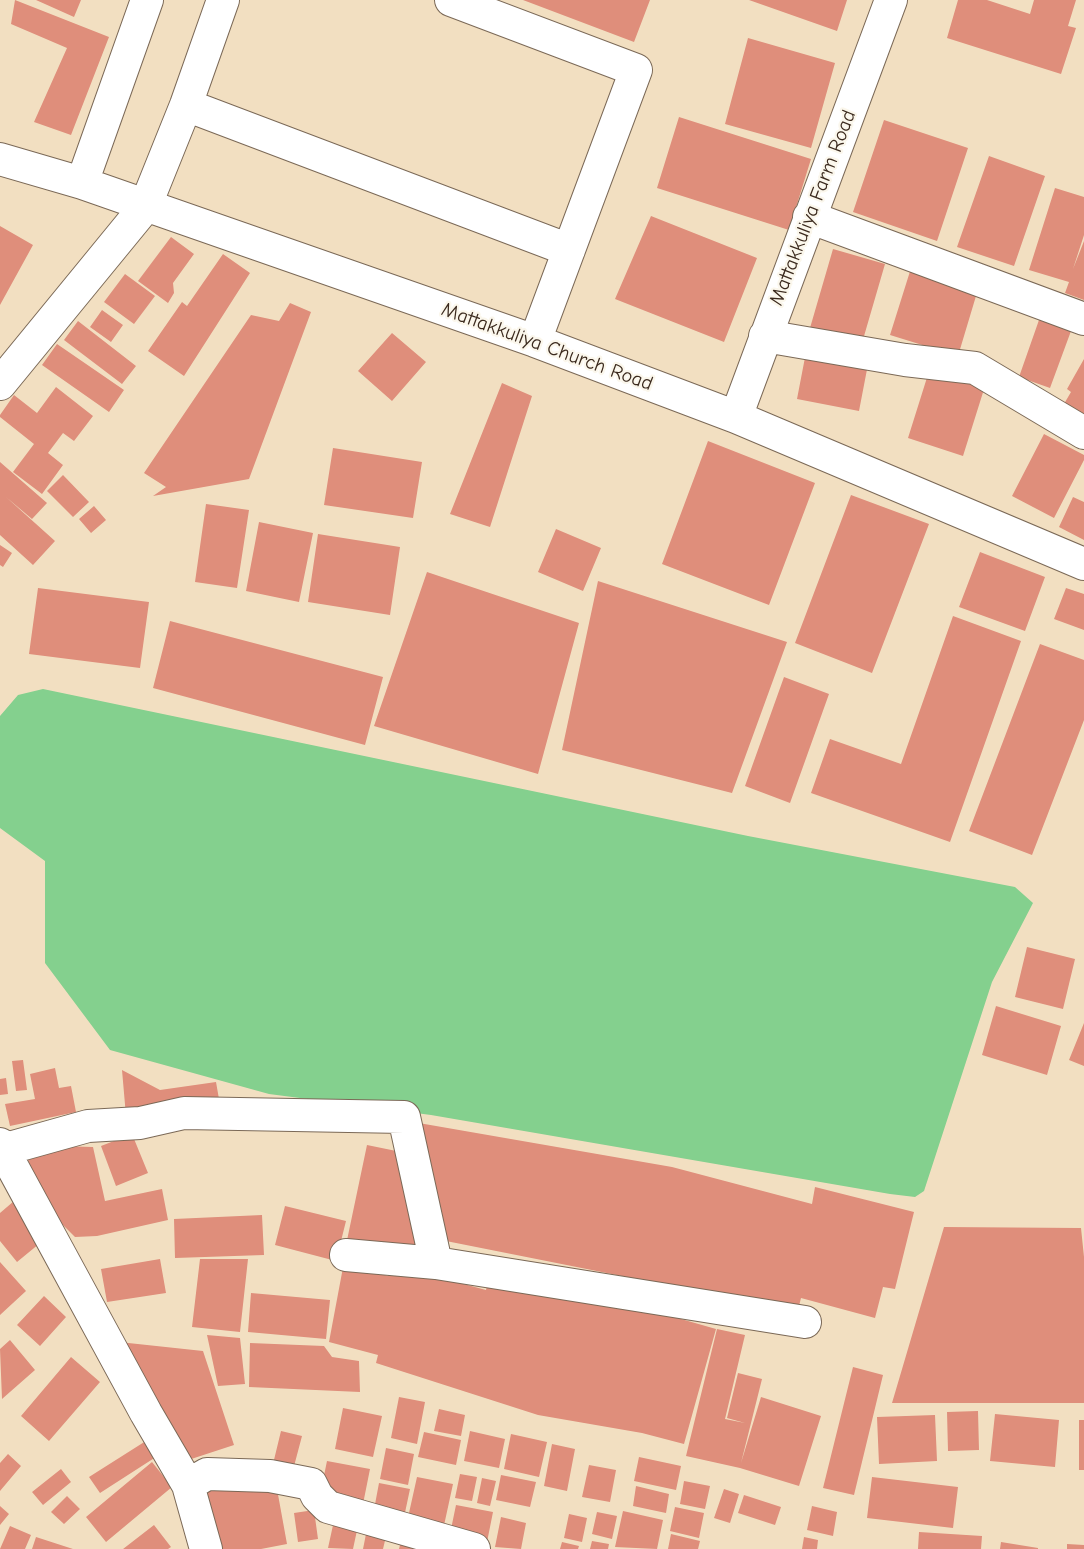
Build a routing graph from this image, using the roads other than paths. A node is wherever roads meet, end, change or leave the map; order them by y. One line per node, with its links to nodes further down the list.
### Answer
1 (147, 0): 7 (street)
2 (223, 0): 5 (street)
3 (451, 0): 10 (street)
4 (891, 0): 9 (street, Mattakkuliya Farm Road)
5 (186, 105): 8 (street); 10 (street)
6 (0, 159): 7 (street, Mattakkuliya Church Road)
7 (81, 183): 8 (street, Mattakkuliya Church Road)
8 (145, 207): 13 (street, Mattakkuliya Church Road); 14 (street)
9 (809, 217): 11 (street); 12 (street, Mattakkuliya Farm Road)
10 (569, 250): 13 (street)
11 (1084, 319)
12 (765, 336): 15 (street, Mattakkuliya Farm Road); 16 (street)
13 (535, 341): 15 (street, Mattakkuliya Church Road)
14 (0, 384)
15 (736, 417): 17 (street, Mattakkuliya Church Road)
16 (1084, 433)
17 (1084, 564)
18 (1, 1147): 20 (street); 22 (street)
19 (346, 1256): 20 (street)
20 (436, 1263): 21 (street)
21 (805, 1322)
22 (188, 1485): 23 (street); 24 (street)
23 (206, 1549)
24 (474, 1549)

